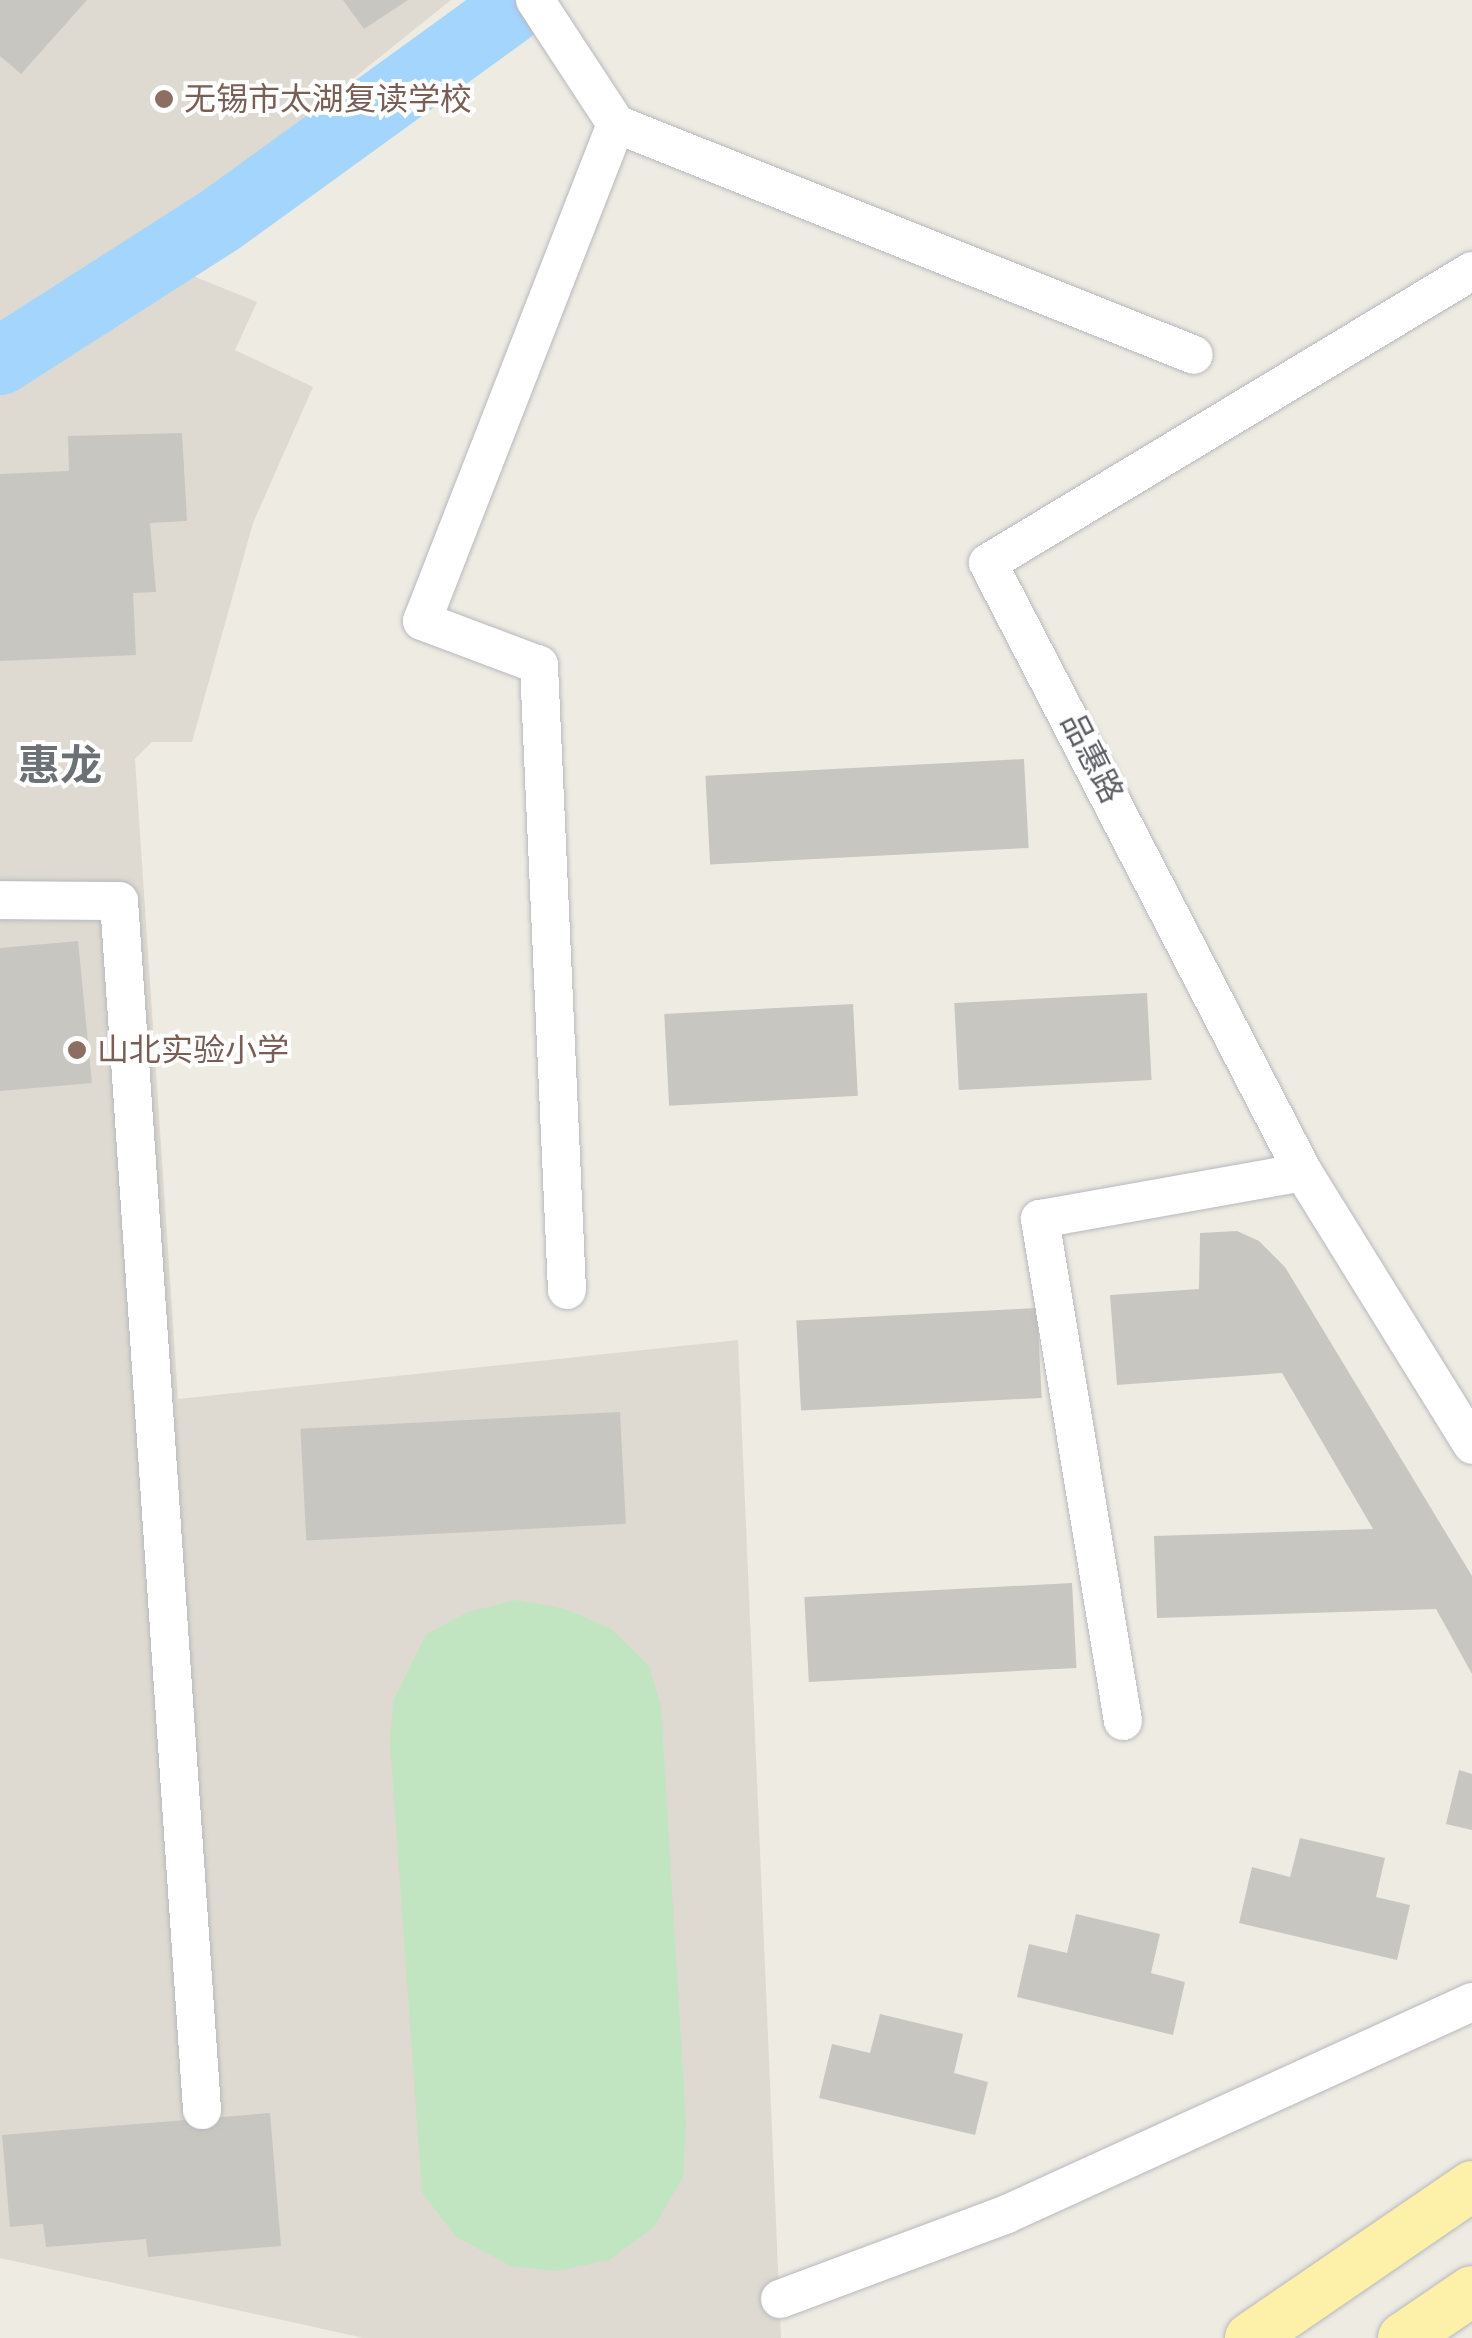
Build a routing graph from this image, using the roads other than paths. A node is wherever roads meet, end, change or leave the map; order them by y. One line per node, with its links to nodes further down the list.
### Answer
1 (535, 0): 2 (street)
2 (616, 124): 4 (street); 7 (street)
3 (1472, 271): 6 (street, 品惠路)
4 (1194, 356)
5 (0, 900): 11 (street)
6 (1302, 1172): 8 (street, 品惠路); 9 (street)
7 (568, 1290)
8 (1472, 1445)
9 (1123, 1722)
10 (1472, 2002): 14 (street)
11 (202, 2110)
12 (1472, 2186): 15 (main road)
13 (1472, 2292): 16 (main road)
14 (780, 2300)
15 (1250, 2338)
16 (1403, 2338)

